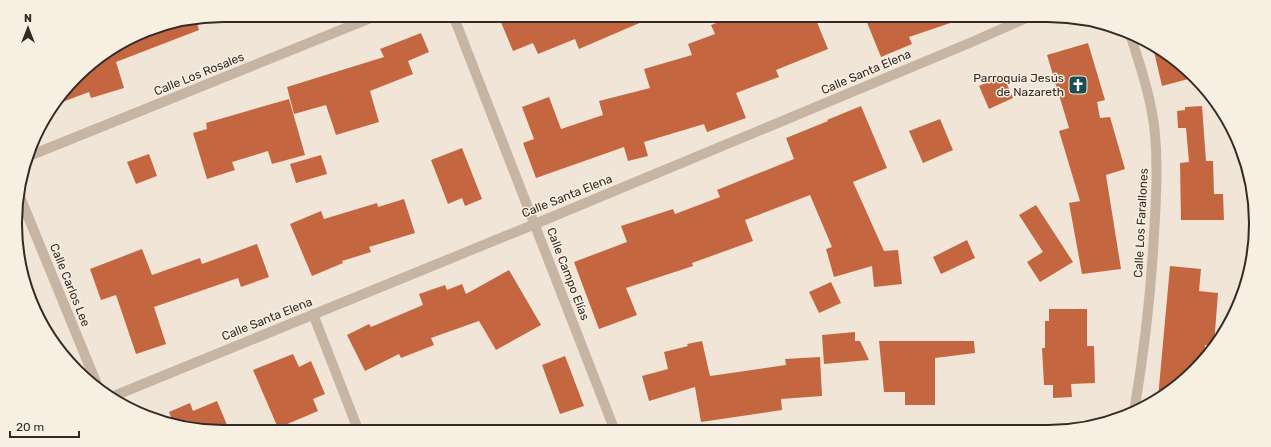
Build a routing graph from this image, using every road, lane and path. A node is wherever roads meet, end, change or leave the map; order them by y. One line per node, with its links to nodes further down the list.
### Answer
1 (361, 22): 5 (street, Calle Los Rosales)
2 (457, 22): 7 (street, Calle Campo Elías)
3 (1017, 22): 7 (street, Calle Santa Elena)
4 (1133, 41): 11 (street, Calle Los Farallones)
5 (35, 154)
6 (23, 204): 9 (street, Calle Carlos Lee)
7 (535, 224): 8 (street, Calle Santa Elena); 13 (street, Calle Campo Elías)
8 (313, 314): 10 (street, Calle Santa Elena); 12 (street)
9 (94, 377)
10 (118, 394)
11 (1135, 405)
12 (357, 425)
13 (613, 425)

